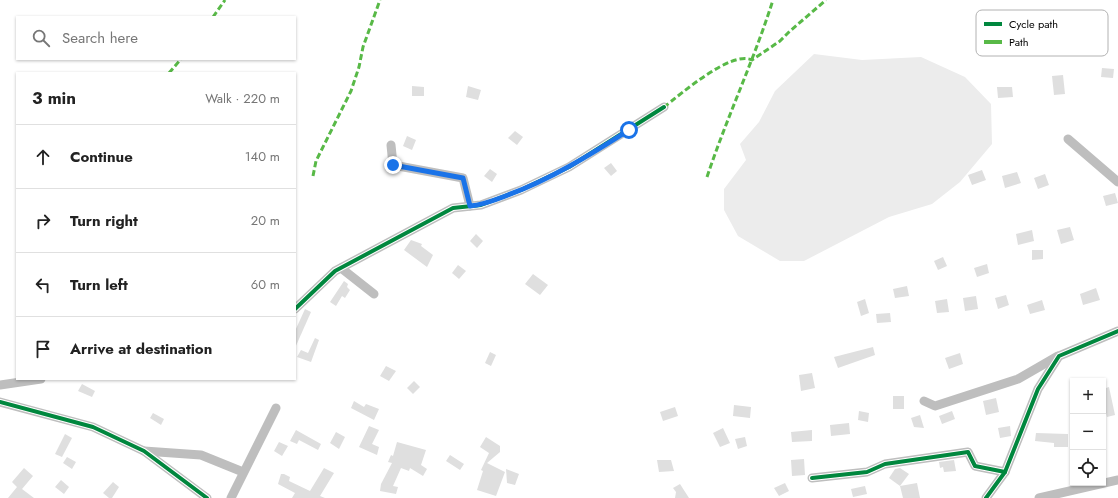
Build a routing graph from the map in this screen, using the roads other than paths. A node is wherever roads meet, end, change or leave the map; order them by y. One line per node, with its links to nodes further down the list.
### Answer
1 (664, 107): 5 (street)
2 (1068, 139): 4 (street)
3 (391, 145): 5 (street)
4 (1118, 182)
5 (470, 206): 6 (street)
6 (341, 268): 7 (street); 8 (street)
7 (374, 294)
8 (296, 308)
9 (1118, 331): 10 (street)
10 (1059, 356): 13 (street); 18 (street)
11 (34, 380): 12 (street)
12 (0, 385)
13 (924, 401)
14 (0, 402): 16 (street)
15 (276, 408): 17 (street)
16 (144, 451): 17 (street); 21 (street)
17 (243, 472): 22 (street)
18 (1005, 472): 19 (street); 23 (street)
19 (812, 478)
20 (1118, 480): 24 (street)
21 (207, 498)
22 (231, 498)
23 (986, 498)
24 (1039, 498)

